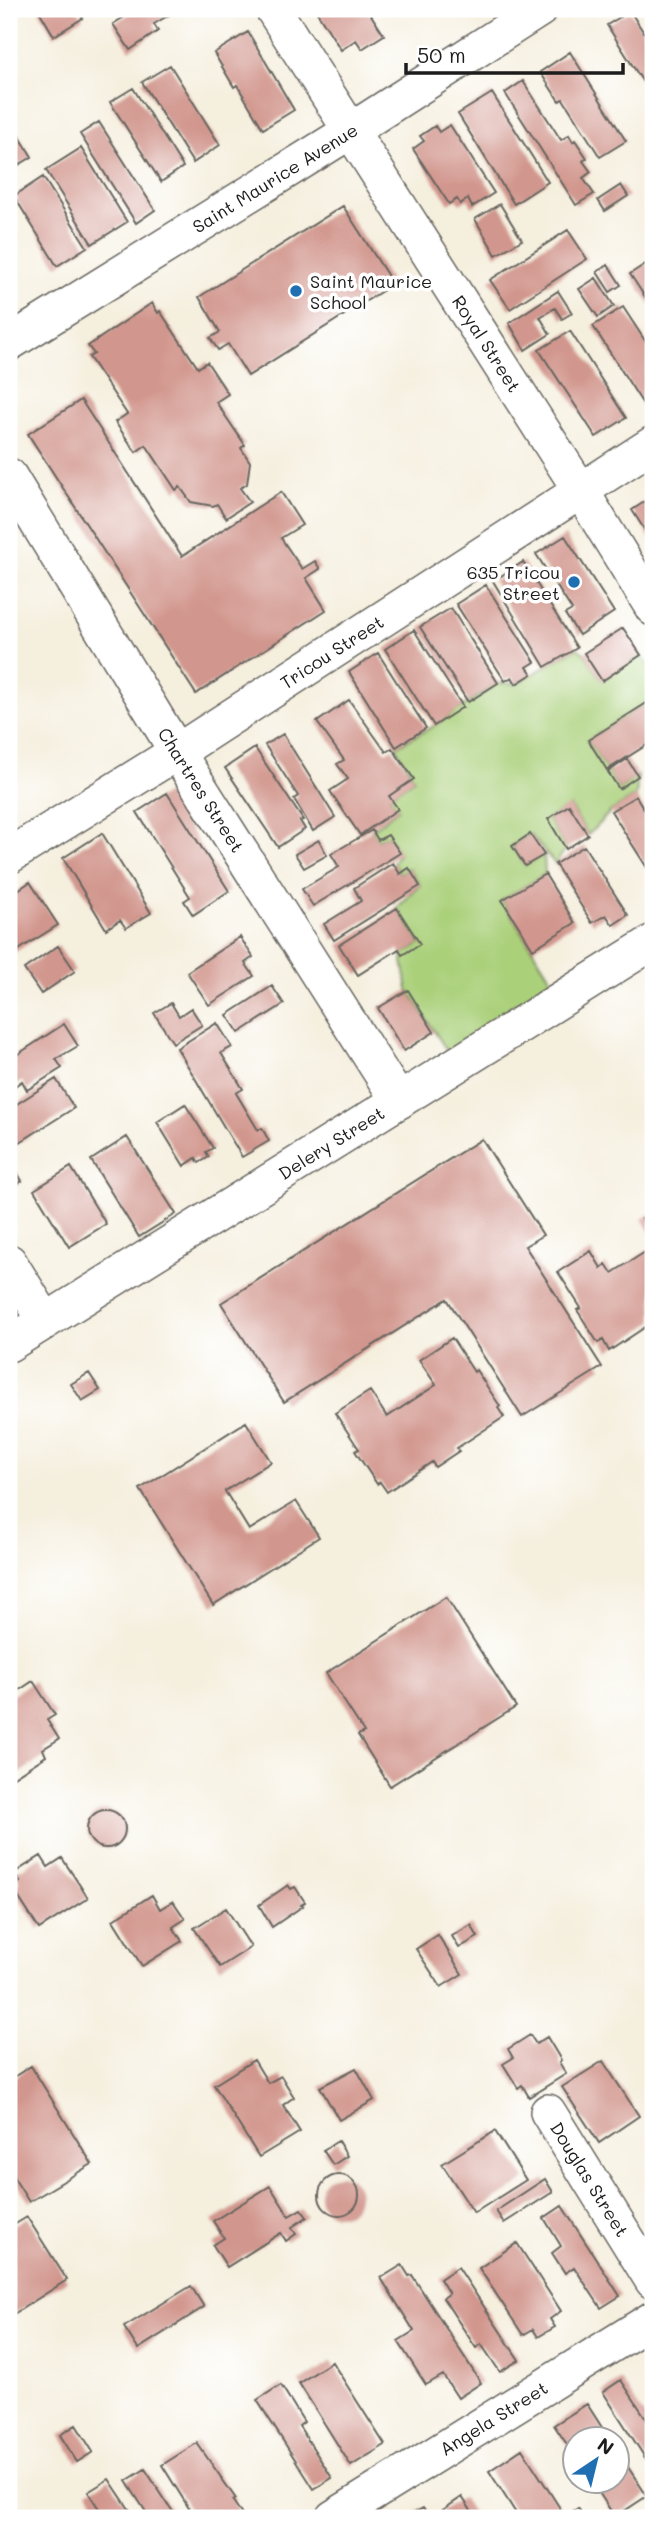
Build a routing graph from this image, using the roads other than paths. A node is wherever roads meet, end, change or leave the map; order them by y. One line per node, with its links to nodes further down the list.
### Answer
1 (273, 9): 3 (street, Royal Street)
2 (540, 9): 3 (street, Saint Maurice Avenue)
3 (352, 131): 4 (street, Saint Maurice Avenue); 7 (street, Royal Street)
4 (9, 343)
5 (653, 444): 7 (street, Tricou Street)
6 (9, 476): 9 (street, Chartres Street)
7 (581, 491): 8 (street, Royal Street); 9 (street, Tricou Street)
8 (653, 608)
9 (177, 752): 10 (street, Tricou Street); 12 (street, Chartres Street)
10 (9, 856)
11 (653, 942): 12 (street, Delery Street)
12 (399, 1101): 14 (street, Delery Street)
13 (9, 1262): 14 (street)
14 (45, 1320): 15 (street, Delery Street)
15 (9, 1344)
16 (548, 2112): 17 (street, Douglas Street)
17 (653, 2281)
18 (653, 2319): 19 (street, Angela Street)
19 (333, 2518)

